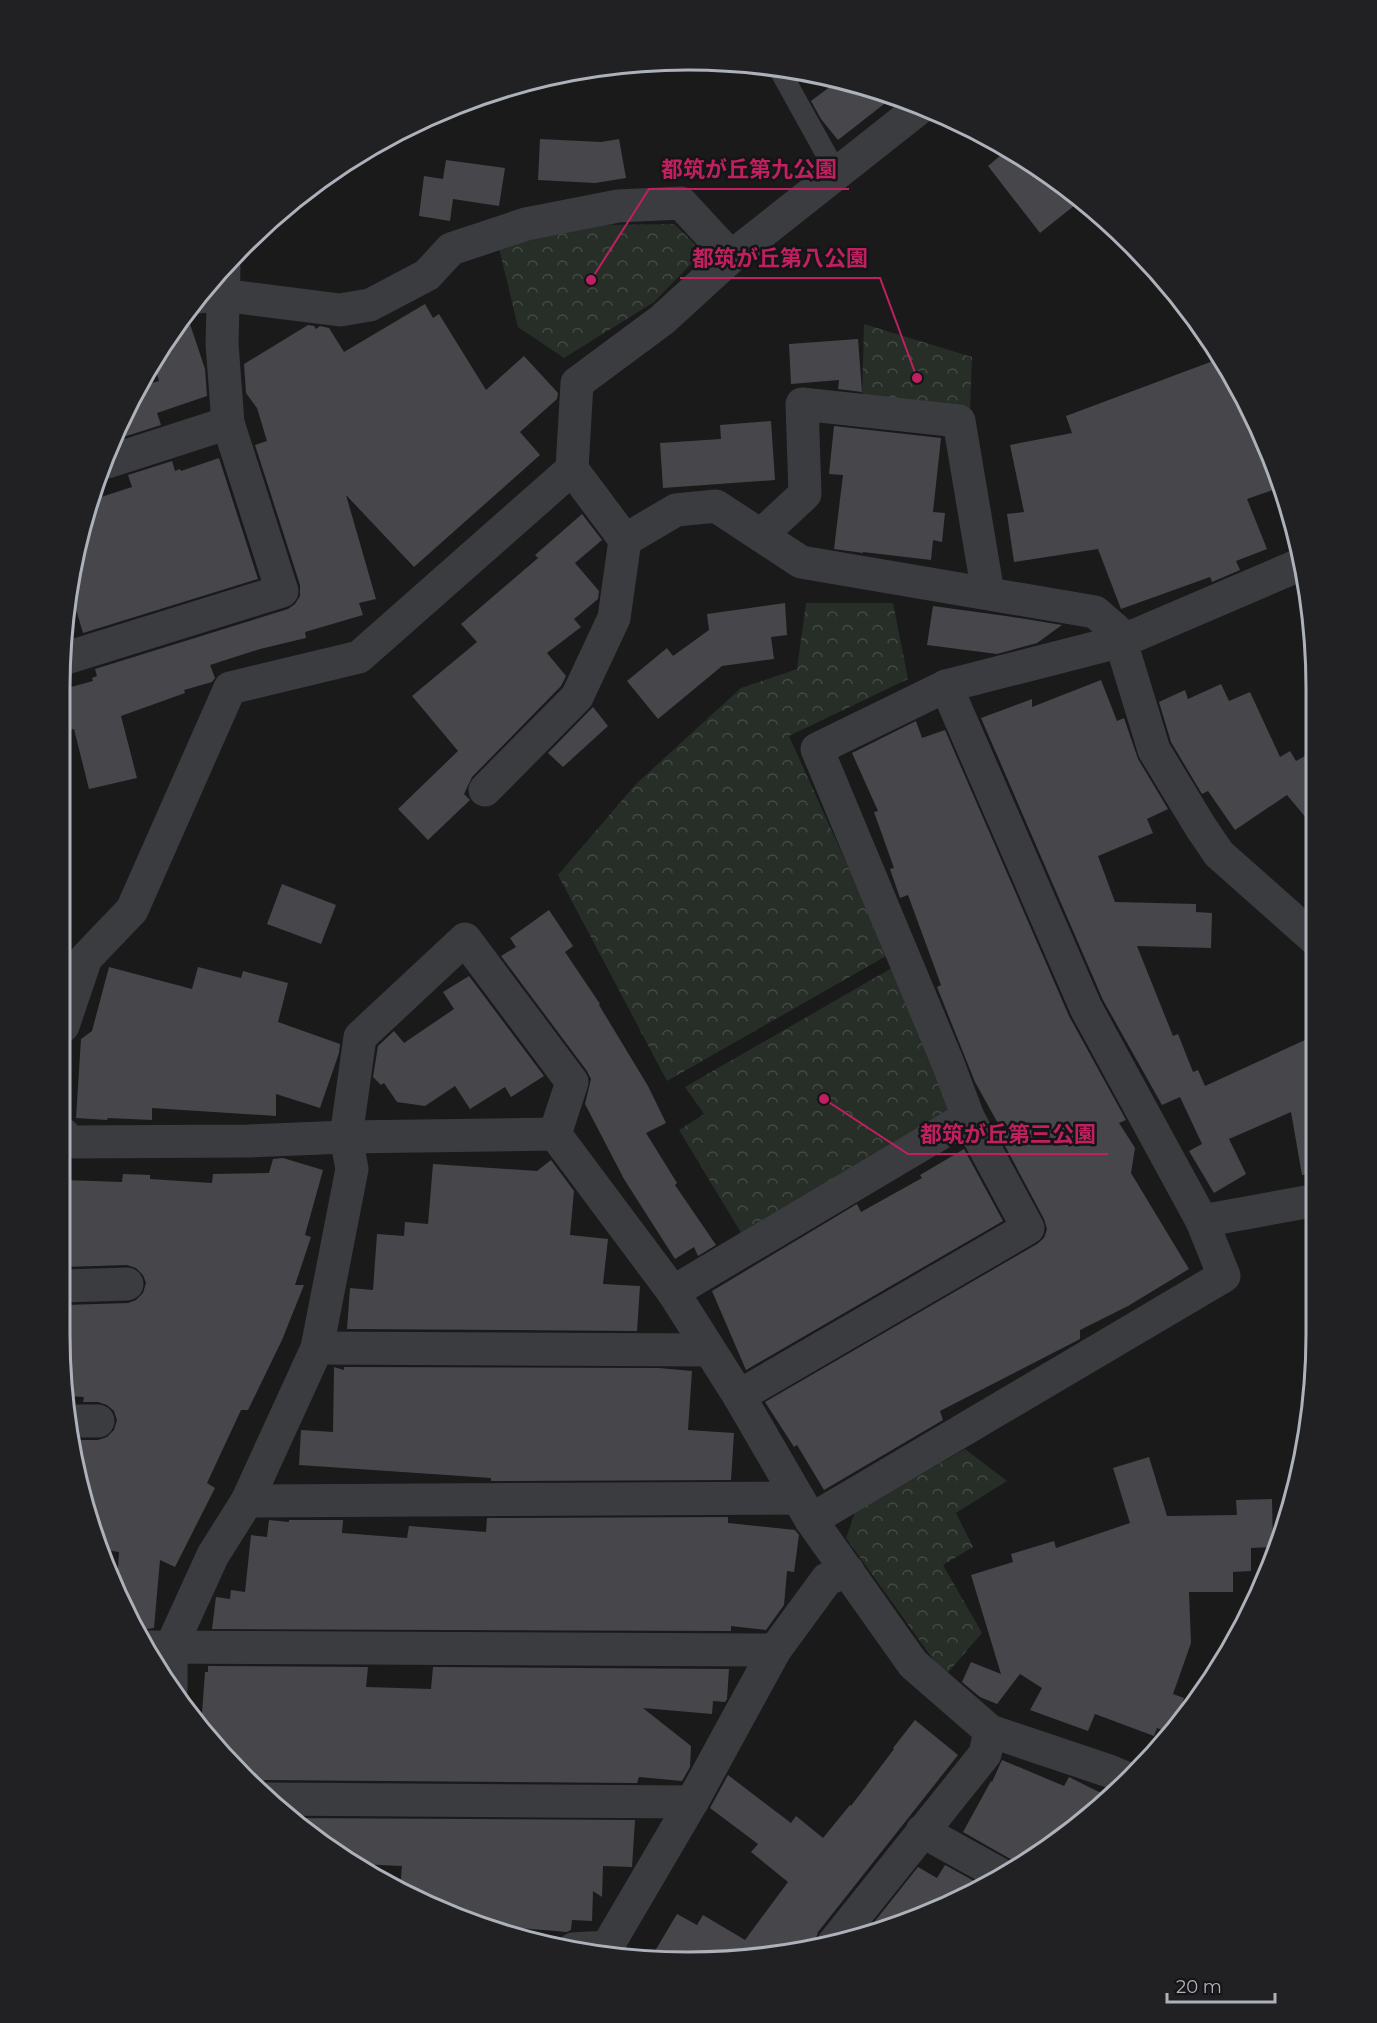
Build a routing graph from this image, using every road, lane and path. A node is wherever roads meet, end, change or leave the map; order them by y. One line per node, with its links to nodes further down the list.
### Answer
1 (783, 78): 3 (lane)
2 (913, 113): 3 (street)
3 (836, 172): 4 (street)
4 (731, 257): 5 (street); 9 (street)
5 (218, 288)
6 (215, 292): 7 (street)
7 (228, 423): 8 (street); 15 (street)
8 (115, 459)
9 (572, 469): 11 (street); 19 (street)
10 (761, 535): 11 (street); 13 (street); 13 (street)
11 (625, 540): 17 (street)
12 (1295, 567): 14 (street)
13 (988, 593): 14 (street)
14 (1122, 640): 16 (street); 18 (street)
15 (72, 656)
16 (946, 686): 21 (street); 26 (street)
17 (485, 790)
18 (1306, 931)
19 (74, 960): 20 (street)
20 (70, 984)
21 (968, 1117): 29 (street); 32 (street)
22 (555, 1134): 23 (street); 23 (street); 29 (street)
23 (345, 1137): 24 (street); 30 (street)
24 (70, 1142)
25 (1306, 1202): 26 (street)
26 (1202, 1221): 36 (street)
27 (127, 1284): 28 (street)
28 (70, 1286)
29 (673, 1292): 31 (street)
30 (317, 1348): 31 (street); 35 (street)
31 (709, 1350): 32 (street)
32 (739, 1396): 36 (street)
33 (77, 1421): 34 (street)
34 (98, 1421)
35 (247, 1501): 36 (street); 38 (street)
36 (804, 1509): 37 (street)
37 (848, 1571): 39 (street); 40 (street)
38 (160, 1647): 39 (street)
39 (775, 1650): 43 (street)
40 (990, 1731): 41 (street); 44 (street)
41 (1120, 1776)
42 (280, 1798): 43 (street)
43 (692, 1803): 47 (street)
44 (922, 1831): 45 (street); 46 (street)
45 (995, 1872)
46 (842, 1933)
47 (608, 1947)

